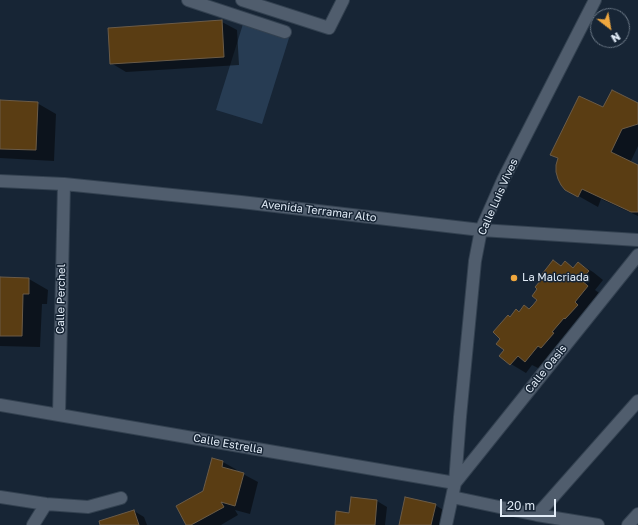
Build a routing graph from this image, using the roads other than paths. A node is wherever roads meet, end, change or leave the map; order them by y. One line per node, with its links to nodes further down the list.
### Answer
1 (188, 0): 5 (street)
2 (242, 0): 3 (street)
3 (343, 0)
4 (595, 0): 8 (street, Calle Luis Vives)
5 (285, 32)
6 (0, 181): 7 (street, Avenida Terramar Alto)
7 (64, 184): 8 (street, Avenida Terramar Alto); 13 (street, Calle Perchel)
8 (481, 230): 9 (street, Avenida Terramar Alto); 14 (street, Calle Luis Vives)
9 (638, 240)
10 (638, 255): 14 (street, Calle Oasis)
11 (638, 401): 20 (street)
12 (0, 405): 13 (street, Calle Estrella)
13 (59, 414): 14 (street, Calle Estrella)
14 (455, 483): 16 (street, Calle Luis Vives)
15 (0, 497): 18 (street)
16 (452, 497): 20 (street); 22 (street, Calle Luis Vives)
17 (121, 498): 18 (street)
18 (46, 504): 21 (street)
19 (638, 514): 24 (street)
20 (537, 515): 23 (street)
21 (32, 525)
22 (446, 525)
23 (598, 525)
24 (628, 525)

